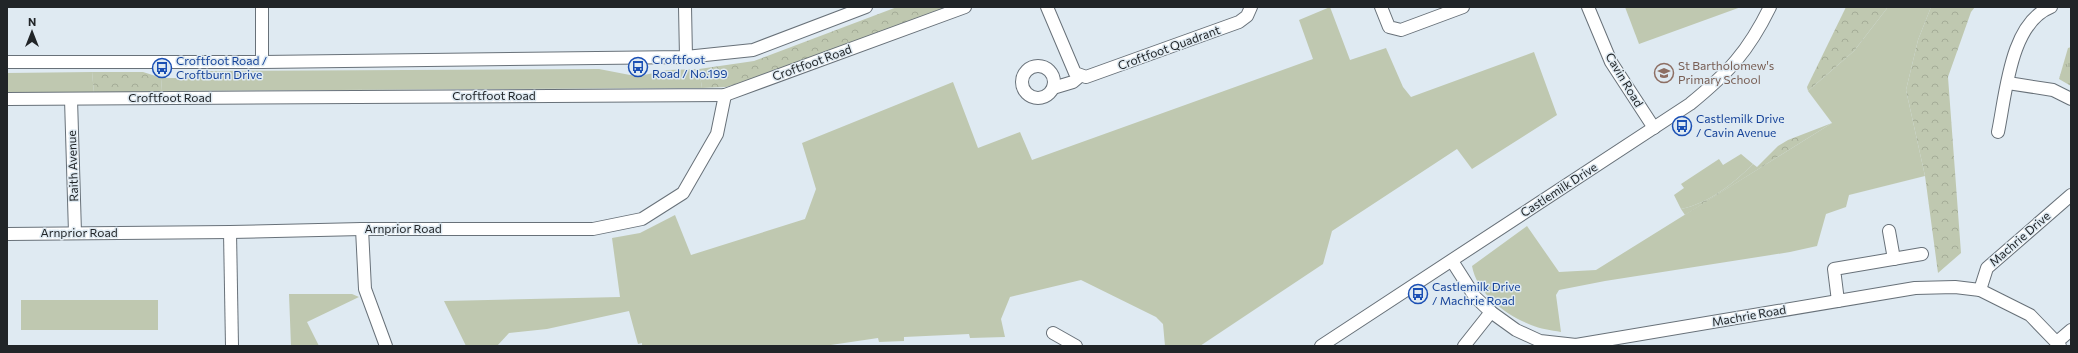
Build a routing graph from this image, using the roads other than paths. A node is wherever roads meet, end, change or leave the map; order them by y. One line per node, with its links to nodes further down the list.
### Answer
1 (262, 7): 14 (street)
2 (685, 7): 12 (street)
3 (866, 7): 12 (street)
4 (965, 7): 18 (street, Croftfoot Road)
5 (1047, 7): 15 (street)
6 (1251, 7): 15 (street, Croftfoot Quadrant)
7 (1381, 7): 8 (street)
8 (1463, 7)
9 (1588, 7): 22 (street, Cavin Road)
10 (1770, 7): 22 (street, Castlemilk Drive)
11 (2051, 7): 16 (street)
12 (686, 57): 14 (street)
13 (7, 62): 14 (street)
14 (262, 62)
15 (1080, 76): 17 (street, Croftfoot Quadrant)
16 (2008, 83): 21 (street); 23 (street)
17 (1053, 88)
18 (725, 95): 20 (street, Croftfoot Road); 25 (street, Arnprior Road)
19 (7, 99): 20 (street, Croftfoot Road)
20 (71, 99): 28 (street, Raith Avenue)
21 (2071, 99)
22 (1654, 128): 32 (street, Castlemilk Drive)
23 (1998, 132)
24 (2071, 195): 33 (street, Machrie Drive)
25 (362, 229): 27 (street, Arnprior Road); 40 (street)
26 (1889, 231): 31 (street)
27 (230, 232): 28 (street, Arnprior Road); 39 (street)
28 (75, 233): 29 (street, Arnprior Road)
29 (7, 234)
30 (1922, 254): 31 (street)
31 (1894, 259): 34 (street)
32 (1452, 261): 35 (street, Machrie Road); 42 (street, Castlemilk Drive)
33 (1980, 290): 34 (street, Machrie Road); 38 (street, Machrie Road)
34 (1838, 301): 44 (street, Machrie Road)
35 (1491, 312): 43 (street); 44 (street, Machrie Road)
36 (2071, 330): 38 (street)
37 (1053, 333): 41 (street)
38 (2058, 344)
39 (232, 346)
40 (386, 346)
41 (1076, 346)
42 (1321, 346)
43 (1464, 346)
44 (1576, 346)

